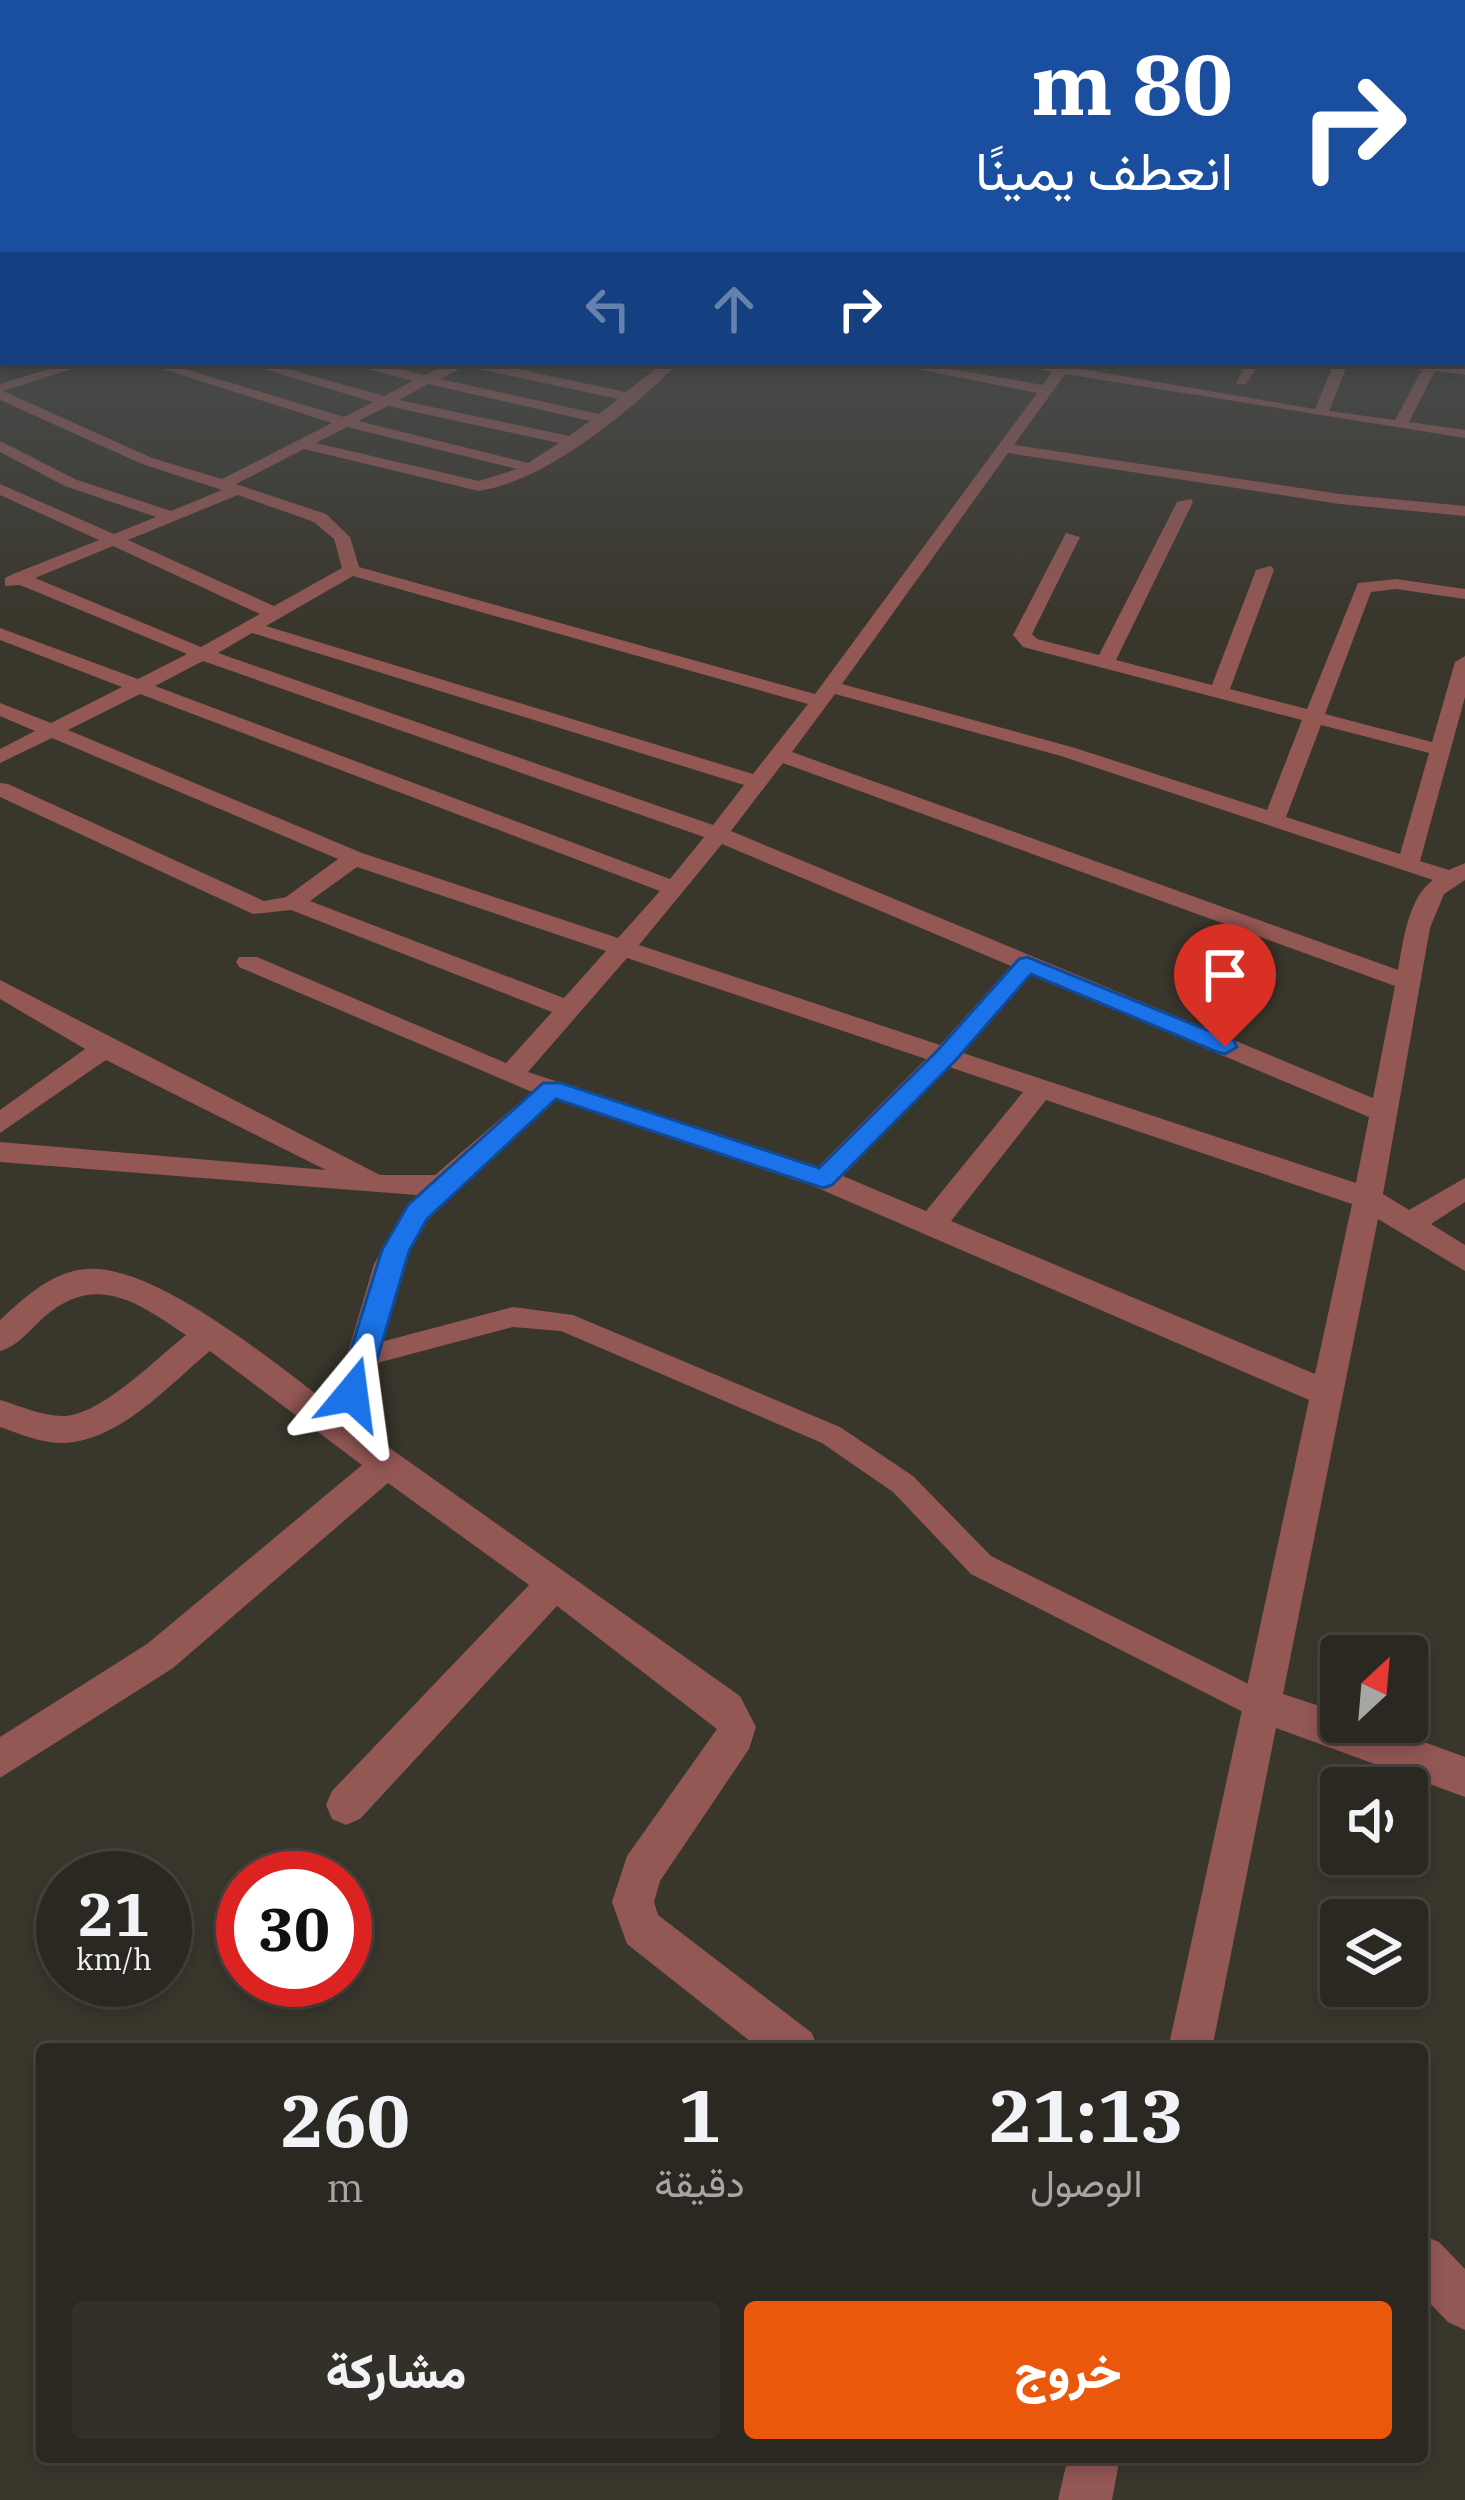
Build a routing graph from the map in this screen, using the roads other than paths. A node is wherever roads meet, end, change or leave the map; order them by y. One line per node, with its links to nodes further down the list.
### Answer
1 (222, 385): 18 (street)
2 (328, 385): 15 (street)
3 (419, 385): 15 (street)
4 (443, 385): 17 (street)
5 (571, 385): 14 (street)
6 (644, 385): 14 (street)
7 (1012, 385): 12 (street)
8 (1051, 385): 12 (street)
9 (1164, 385): 16 (street)
10 (1332, 385): 16 (street)
11 (1421, 385): 19 (street)
12 (1046, 391): 24 (street)
13 (0, 392): 26 (street)
14 (628, 397): 17 (street)
15 (386, 401): 18 (street); 21 (street)
16 (1320, 414): 19 (street)
17 (601, 419): 21 (street)
18 (345, 422): 22 (street); 25 (street)
19 (1400, 425): 20 (street)
20 (1465, 434)
21 (569, 441): 25 (street)
22 (302, 444): 25 (street); 26 (street)
23 (0, 446): 30 (street)
24 (1006, 448): 29 (street); 44 (street)
25 (530, 468)
26 (231, 487): 30 (street); 33 (street)
27 (0, 489): 32 (street)
28 (1185, 502): 42 (street)
29 (1465, 512)
30 (169, 516): 32 (street)
31 (1072, 537): 42 (street)
32 (107, 541): 35 (street); 37 (street)
33 (351, 570): 37 (street); 44 (street)
34 (1265, 570): 45 (street)
35 (10, 582): 40 (street)
36 (1465, 594): 47 (street)
37 (274, 613): 38 (street)
38 (250, 627): 40 (street); 52 (street)
39 (0, 634): 43 (street)
40 (202, 654): 43 (street); 55 (street)
41 (1465, 662): 49 (street)
42 (1104, 664): 45 (street)
43 (137, 688): 48 (street); 59 (street)
44 (825, 694): 50 (street); 54 (street)
45 (1218, 694): 47 (street)
46 (0, 709): 48 (street)
47 (1313, 720): 49 (street); 54 (street)
48 (53, 730): 51 (street); 56 (street)
49 (1440, 750): 57 (street)
50 (779, 754): 52 (street); 64 (street)
51 (0, 758)
52 (758, 782): 55 (street)
53 (0, 789): 60 (street)
54 (1274, 820): 57 (street)
55 (718, 834): 59 (street); 63 (street)
56 (354, 858): 60 (street); 61 (street)
57 (1408, 864): 58 (street)
58 (1453, 886): 64 (street)
59 (675, 889): 61 (street)
60 (293, 903): 66 (street)
61 (624, 950): 66 (street); 68 (street)
62 (248, 962): 69 (street)
63 (1027, 964): 68 (street); 72 (street)
64 (1407, 982): 72 (street)
65 (0, 988): 67 (street)
66 (570, 1010): 69 (street)
67 (104, 1048): 73 (street); 76 (street)
68 (945, 1056): 70 (street); 75 (street)
69 (510, 1076): 71 (street)
70 (1041, 1088): 79 (street); 81 (street)
71 (552, 1089): 75 (street); 77 (street)
72 (1384, 1113): 79 (street)
73 (0, 1124)
74 (0, 1151): 76 (street)
75 (823, 1179): 81 (street)
76 (380, 1185): 77 (street)
77 (446, 1185): 85 (street)
78 (1465, 1188): 80 (street)
79 (1368, 1198): 80 (street); 86 (street)
80 (1412, 1222): 82 (street)
81 (931, 1225): 86 (street)
82 (1465, 1260)
83 (208, 1334): 84 (street); 87 (street); 88 (street)
84 (0, 1339)
85 (362, 1357): 88 (street); 91 (lane)
86 (1327, 1393): 91 (street)
87 (0, 1413)
88 (342, 1432): 89 (street)
89 (387, 1464): 90 (street); 92 (street)
90 (556, 1582): 94 (street); 95 (street)
91 (1258, 1704): 93 (street); 96 (street)
92 (0, 1759)
93 (1465, 1777)
94 (346, 1805)
95 (788, 2043)
96 (1191, 2043)
97 (1428, 2265): 98 (street)
98 (1465, 2305)
99 (1093, 2463): 100 (street)
100 (1085, 2500)

